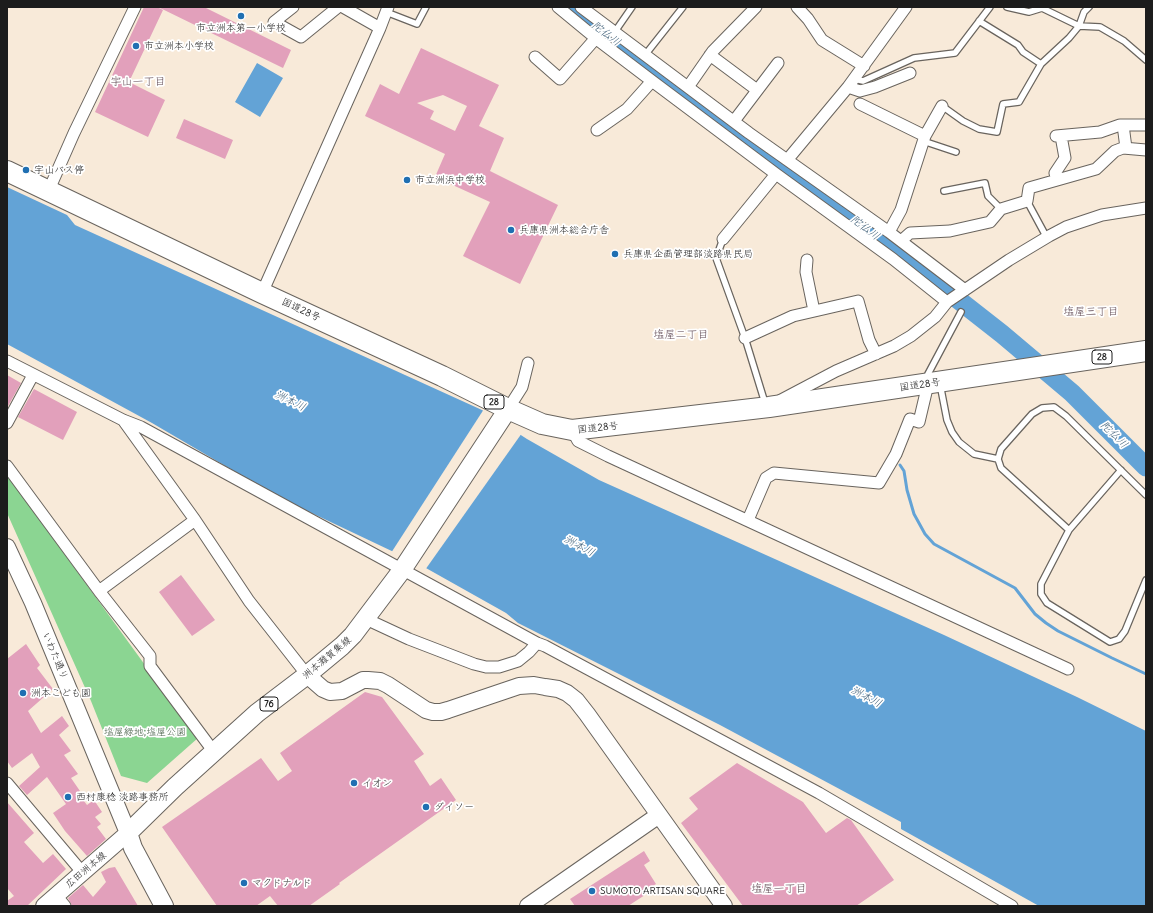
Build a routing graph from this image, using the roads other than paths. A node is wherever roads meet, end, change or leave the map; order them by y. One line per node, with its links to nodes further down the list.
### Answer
1 (135, 7): 51 (street)
2 (293, 7): 3 (street)
3 (338, 7)
4 (343, 7): 19 (street)
5 (426, 7): 16 (lane)
6 (558, 7): 21 (street)
7 (581, 7): 20 (street)
8 (632, 7): 20 (lane)
9 (683, 7): 22 (lane)
10 (756, 7): 23 (street)
11 (797, 7): 28 (street)
12 (906, 7): 28 (street)
13 (990, 7): 17 (lane)
14 (1007, 7): 18 (lane)
15 (1089, 7): 18 (lane)
16 (387, 9): 19 (street)
17 (979, 22): 27 (lane); 31 (lane)
18 (1079, 26): 25 (lane); 27 (lane)
19 (380, 28): 61 (street)
20 (614, 33): 22 (street)
21 (596, 38): 24 (street); 30 (street)
22 (645, 55): 32 (street)
23 (710, 55): 32 (street); 33 (street)
24 (535, 57)
25 (1146, 60)
26 (778, 63): 33 (street)
27 (1041, 64): 35 (lane)
28 (864, 66): 31 (street)
29 (910, 73): 31 (street)
30 (652, 81): 39 (street); 42 (street)
31 (851, 83): 46 (street)
32 (688, 87): 36 (street)
33 (757, 90): 36 (street)
34 (860, 104): 41 (street)
35 (942, 106): 41 (street)
36 (734, 121): 40 (street)
37 (1123, 125): 38 (street); 43 (street); 49 (street)
38 (1146, 125)
39 (597, 130)
40 (749, 132): 42 (street); 46 (street)
41 (924, 138): 45 (lane); 55 (street)
42 (739, 146): 48 (street)
43 (1126, 148): 44 (street); 49 (street)
44 (1146, 150)
45 (956, 152)
46 (788, 159): 55 (street)
47 (7, 171): 51 (highway, 国道28号 / 28)
48 (776, 174): 57 (street); 62 (street)
49 (1057, 180): 52 (street)
50 (944, 191): 54 (lane)
51 (48, 192): 61 (highway, 国道28号 / 28)
52 (1027, 201): 54 (street); 56 (lane)
53 (1146, 208): 56 (street)
54 (1001, 209): 58 (street)
55 (889, 232): 58 (street)
56 (1047, 238): 60 (street)
57 (723, 239): 65 (lane)
58 (901, 241): 60 (street)
59 (807, 260): 63 (street)
60 (965, 290): 62 (street)
61 (262, 293): 73 (highway, 国道28号 / 28)
62 (947, 302): 67 (street)
63 (814, 311): 65 (street); 67 (street)
64 (962, 312): 71 (lane)
65 (745, 338): 72 (lane)
66 (1146, 351): 71 (highway, 国道28号 / 28)
67 (876, 354): 72 (street)
68 (7, 361): 70 (street)
69 (528, 363): 73 (street)
70 (33, 375): 74 (street); 75 (street)
71 (934, 383): 72 (highway, 国道28号 / 28); 77 (lane); 82 (street)
72 (767, 407): 76 (highway, 国道28号 / 28)
73 (505, 413): 76 (highway, 国道28号 / 28); 85 (main road, 洲本灘賀集線 / 76)
74 (123, 420): 81 (street); 85 (street)
75 (7, 423)
76 (572, 430): 82 (street)
77 (998, 460): 79 (lane); 83 (lane)
78 (7, 466): 87 (street)
79 (1121, 470): 80 (lane); 83 (lane)
80 (1146, 495)
81 (195, 520): 87 (street); 91 (street)
82 (748, 520): 90 (street)
83 (1069, 530): 86 (lane)
84 (7, 547): 95 (street, いわた通り)
85 (402, 570): 88 (main road, 洲本灘賀集線 / 76); 89 (street)
86 (1146, 580)
87 (99, 591): 92 (street)
88 (366, 619): 89 (street); 91 (main road, 洲本灘賀集線 / 76)
89 (537, 643): 104 (street)
90 (1068, 669)
91 (307, 675): 92 (main road, 洲本灘賀集線 / 76); 94 (street)
92 (214, 752): 95 (main road, 洲本灘賀集線 / 76)
93 (7, 783): 96 (street)
94 (659, 816): 102 (street); 103 (street)
95 (128, 834): 96 (street, 広田洲本線); 97 (main road)
96 (82, 872): 98 (street, 広田洲本線)
97 (146, 873): 100 (main road); 101 (main road)
98 (61, 901): 99 (street, 広田洲本線)
99 (44, 906)
100 (164, 906)
101 (169, 906)
102 (528, 906)
103 (724, 906)
104 (1012, 906)

